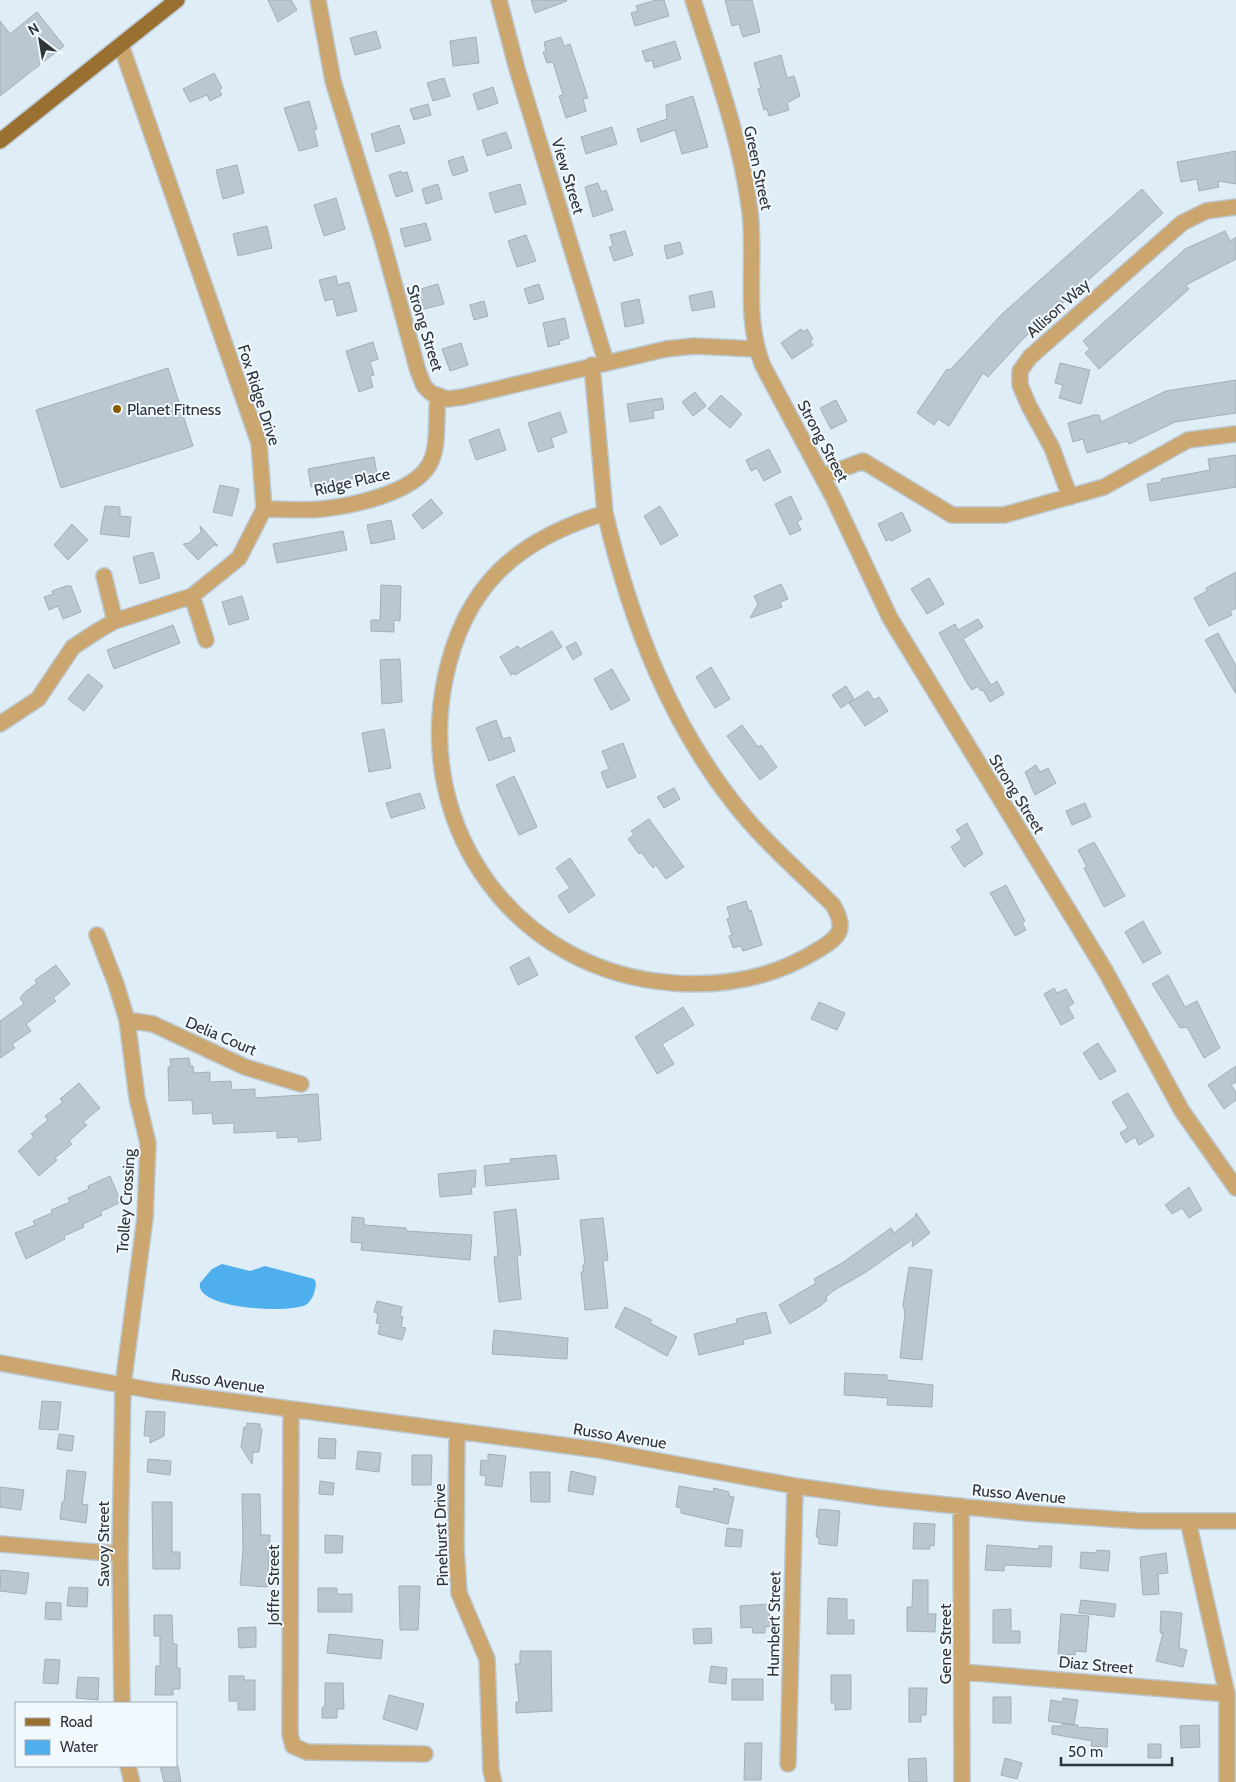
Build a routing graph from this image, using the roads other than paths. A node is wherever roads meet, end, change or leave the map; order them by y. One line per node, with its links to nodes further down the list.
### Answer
1 (318, 0): 10 (street, Strong Street)
2 (499, 0): 9 (street, View Street)
3 (693, 0): 8 (street, Green Street)
4 (172, 2): 5 (main road)
5 (121, 45): 6 (main road); 14 (street, Fox Ridge Drive)
6 (0, 141)
7 (1236, 207): 13 (street, Allison Way)
8 (756, 349): 9 (street); 12 (street, Strong Street)
9 (599, 364): 10 (street); 15 (street, View Street)
10 (438, 397): 14 (street, Ridge Place)
11 (1236, 434): 13 (street)
12 (822, 476): 13 (street); 24 (street, Strong Street)
13 (1070, 497)
14 (264, 509): 17 (street)
15 (604, 513): 15 (street, View Street)
16 (104, 576): 18 (street)
17 (192, 596): 18 (street); 19 (street)
18 (115, 621): 20 (street)
19 (206, 640)
20 (0, 724)
21 (97, 936): 22 (street, Trolley Crossing)
22 (127, 1020): 23 (street, Delia Court); 26 (street, Trolley Crossing)
23 (302, 1084)
24 (1236, 1188)
25 (0, 1363): 26 (street, Russo Avenue)
26 (123, 1385): 27 (street, Russo Avenue); 34 (street, Savoy Street)
27 (291, 1409): 28 (street, Russo Avenue); 38 (street, Joffre Street)
28 (457, 1431): 29 (street, Russo Avenue); 42 (street, Pinehurst Drive)
29 (795, 1486): 30 (street, Russo Avenue); 39 (street, Humbert Street)
30 (961, 1506): 31 (street, Russo Avenue); 35 (street, Gene Street)
31 (1188, 1521): 32 (street, Russo Avenue); 36 (street)
32 (1236, 1521)
33 (0, 1544): 34 (street)
34 (120, 1554): 37 (street, Savoy Street)
35 (963, 1672): 36 (street, Diaz Street); 43 (street, Gene Street)
36 (1227, 1694): 44 (street)
37 (122, 1702)
38 (425, 1754)
39 (788, 1764)
40 (128, 1767): 41 (street)
41 (132, 1782)
42 (494, 1782)
43 (962, 1782)
44 (1227, 1782)

